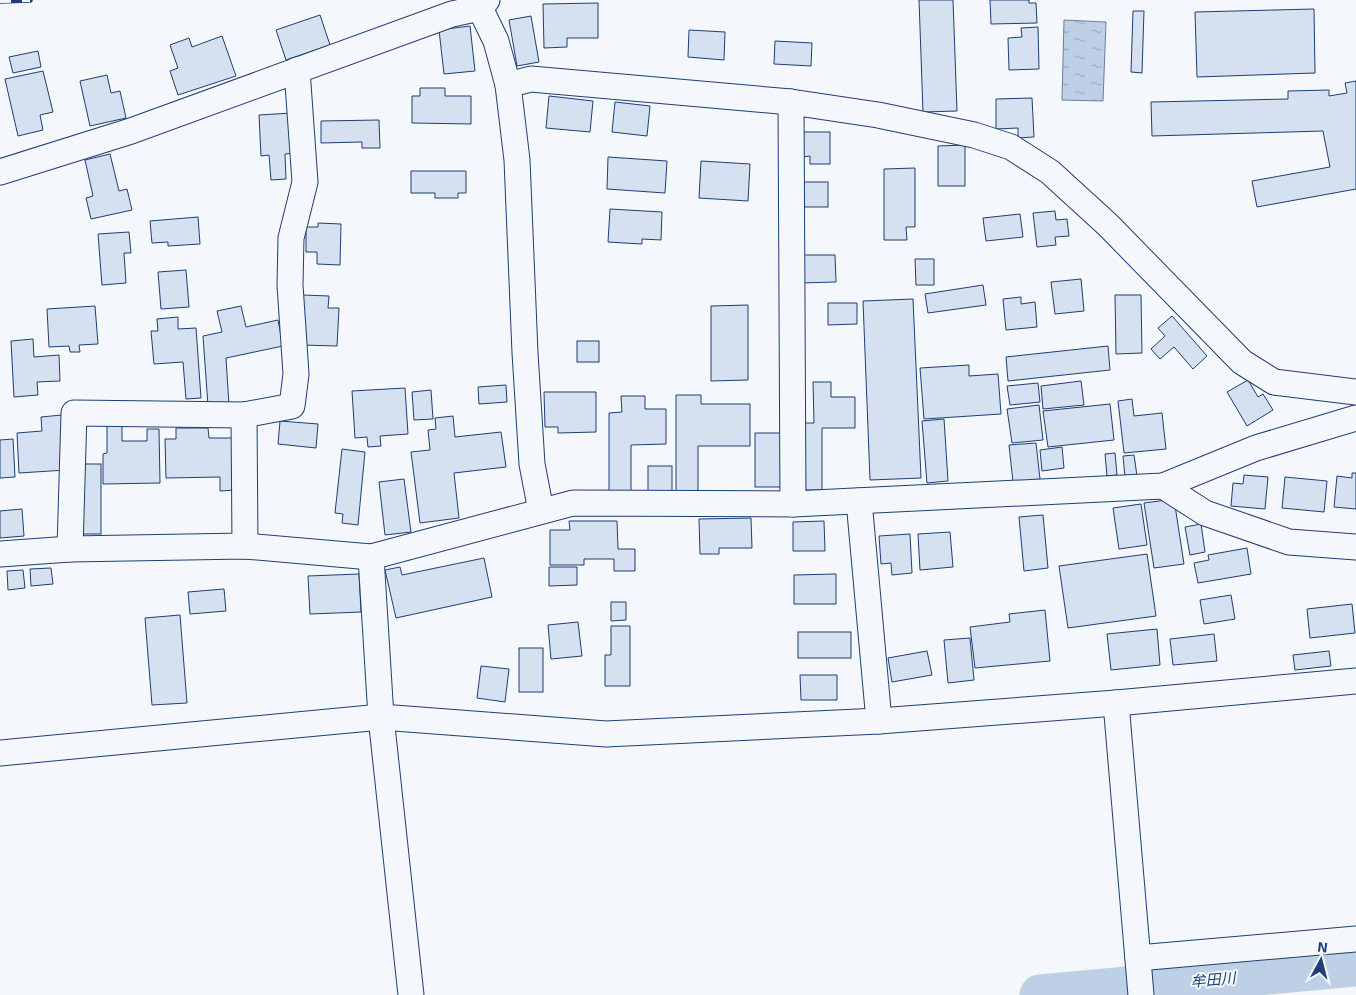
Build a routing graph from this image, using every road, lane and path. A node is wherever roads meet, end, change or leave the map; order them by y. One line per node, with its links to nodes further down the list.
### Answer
1 (484, 4): 2 (street); 3 (street)
2 (297, 70): 5 (street); 7 (street)
3 (508, 85): 4 (street); 12 (street)
4 (792, 102): 6 (street); 11 (street)
5 (0, 172)
6 (1356, 392)
7 (244, 415): 13 (street); 15 (street)
8 (1356, 418): 9 (street)
9 (1163, 486): 10 (street); 14 (street)
10 (859, 501): 11 (street); 21 (street)
11 (794, 504): 12 (street)
12 (540, 511): 17 (street)
13 (245, 546): 15 (street); 17 (street)
14 (1356, 547)
15 (70, 549): 16 (street)
16 (0, 554)
17 (371, 557): 20 (street)
18 (1356, 681): 19 (street)
19 (1116, 703): 21 (street); 24 (street)
20 (381, 717): 21 (street); 22 (street); 25 (street)
21 (879, 721)
22 (0, 753)
23 (1356, 939): 24 (street)
24 (1138, 961): 26 (street)
25 (411, 995)
26 (1141, 995)

